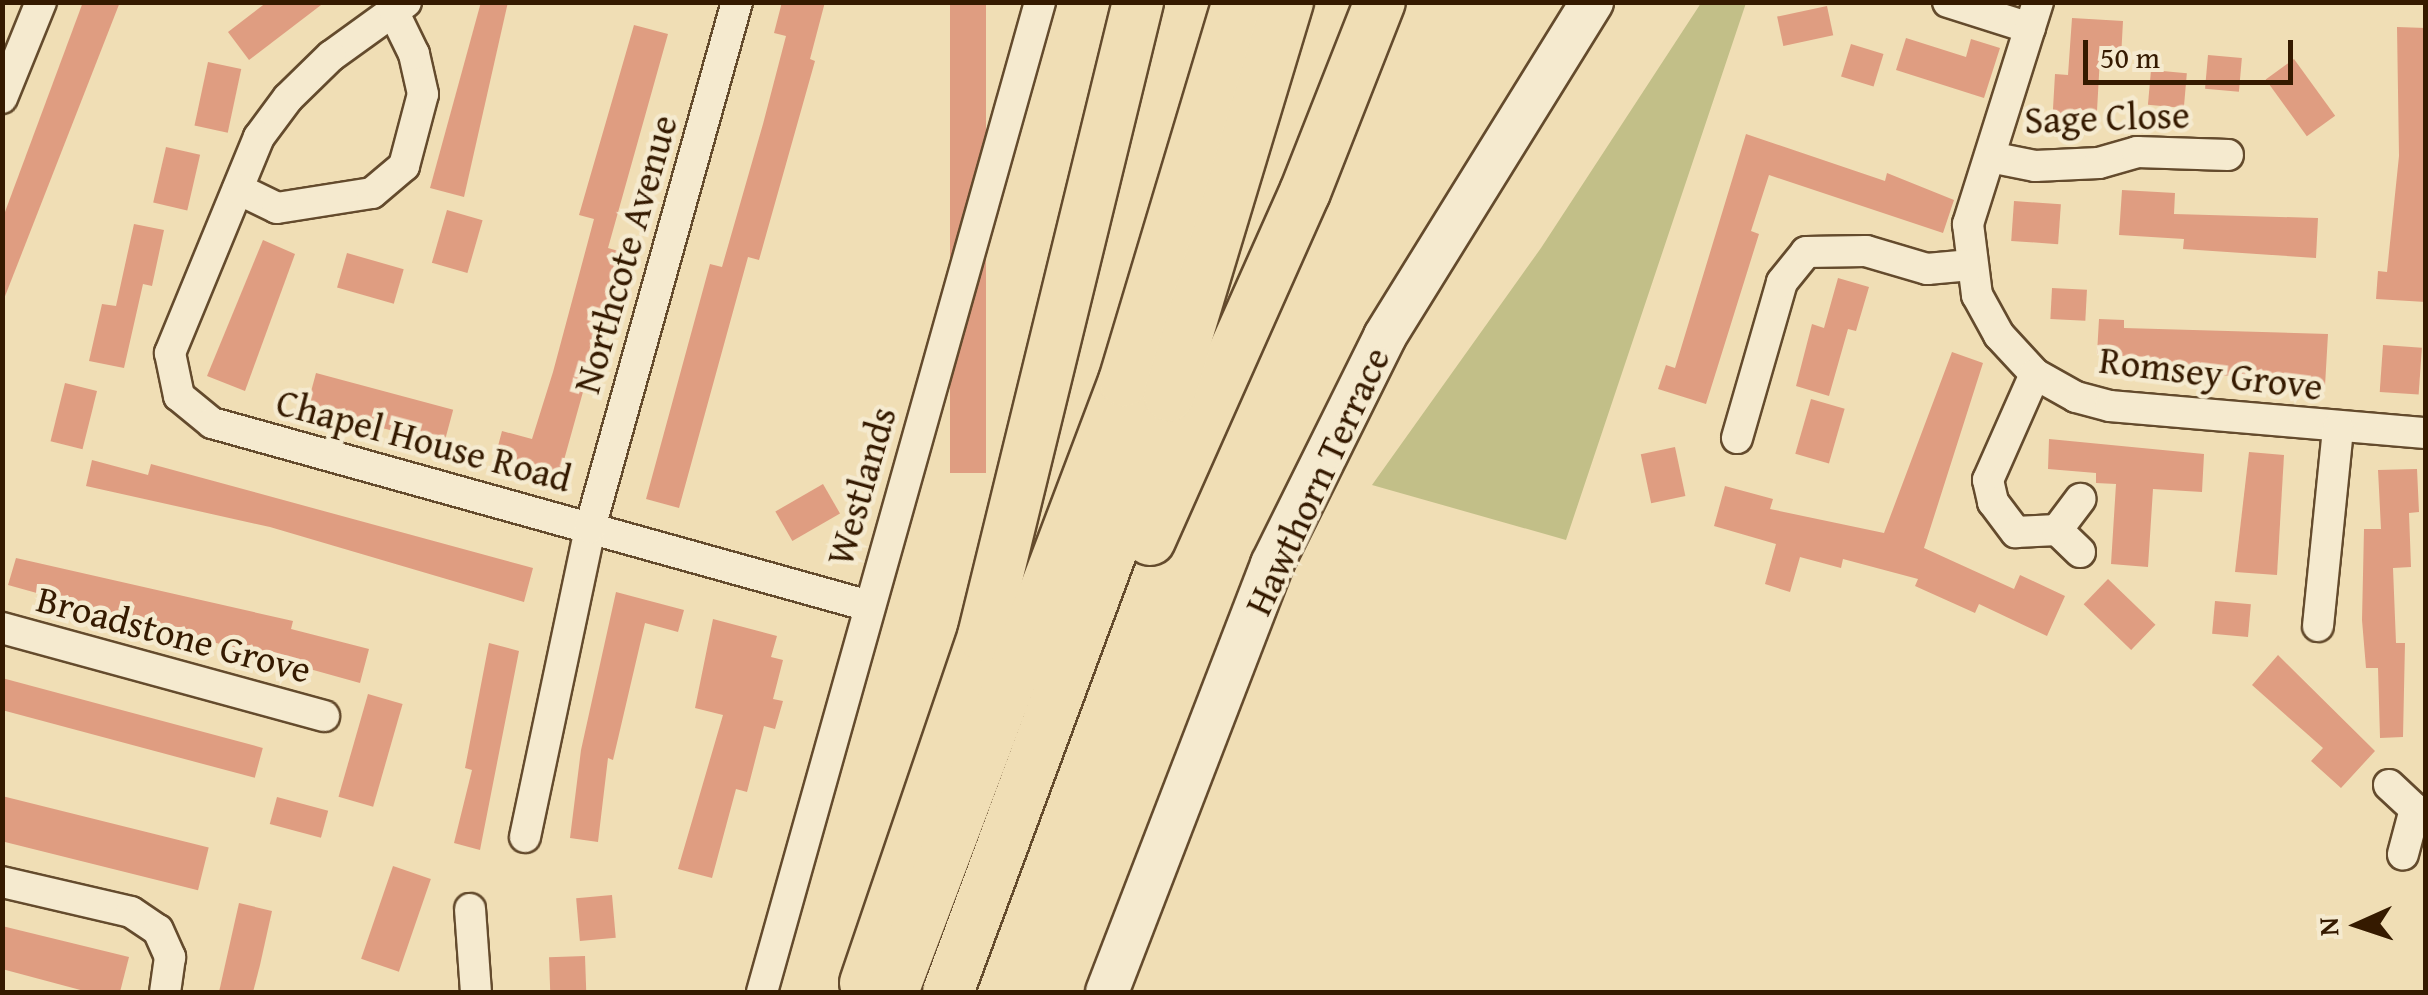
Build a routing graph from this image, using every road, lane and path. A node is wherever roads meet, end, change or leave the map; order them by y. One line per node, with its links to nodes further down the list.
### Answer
1 (40, 2): 12 (street)
2 (738, 2): 22 (street, Northcote Avenue)
3 (1040, 2): 25 (street, Westlands)
4 (1138, 2): 39 (highway)
5 (1238, 2): 40 (highway)
6 (1288, 2): 35 (highway)
7 (1380, 2): 35 (highway)
8 (1592, 2): 41 (main road, Hawthorn Terrace)
9 (1948, 2): 11 (street)
10 (400, 9): 15 (street, Chapel House Road); 15 (street, Chapel House Road)
11 (2034, 15): 14 (street, Romsey Grove)
12 (2, 98)
13 (2228, 155): 14 (street, Sage Close)
14 (1990, 157): 16 (street, Romsey Grove)
15 (238, 189): 22 (street, Chapel House Road)
16 (1971, 265): 17 (street, Romsey Grove); 20 (street)
17 (2035, 374): 18 (street, Romsey Grove); 23 (street)
18 (2338, 428): 19 (street, Romsey Grove); 26 (street)
19 (2426, 433)
20 (1737, 438)
21 (2080, 500): 23 (street)
22 (590, 528): 25 (street, Chapel House Road); 31 (street, Northcote Avenue)
23 (2057, 530): 24 (street)
24 (2080, 552)
25 (869, 606): 38 (street, Westlands)
26 (2318, 626)
27 (2, 628): 28 (street, Broadstone Grove)
28 (324, 716)
29 (2390, 785): 30 (street)
30 (2420, 808): 32 (street)
31 (525, 837)
32 (2404, 854)
33 (2, 882): 36 (street)
34 (470, 909): 37 (street)
35 (956, 975)
36 (165, 992)
37 (476, 992)
38 (762, 992)
39 (862, 992)
40 (893, 992)
41 (1107, 992)

